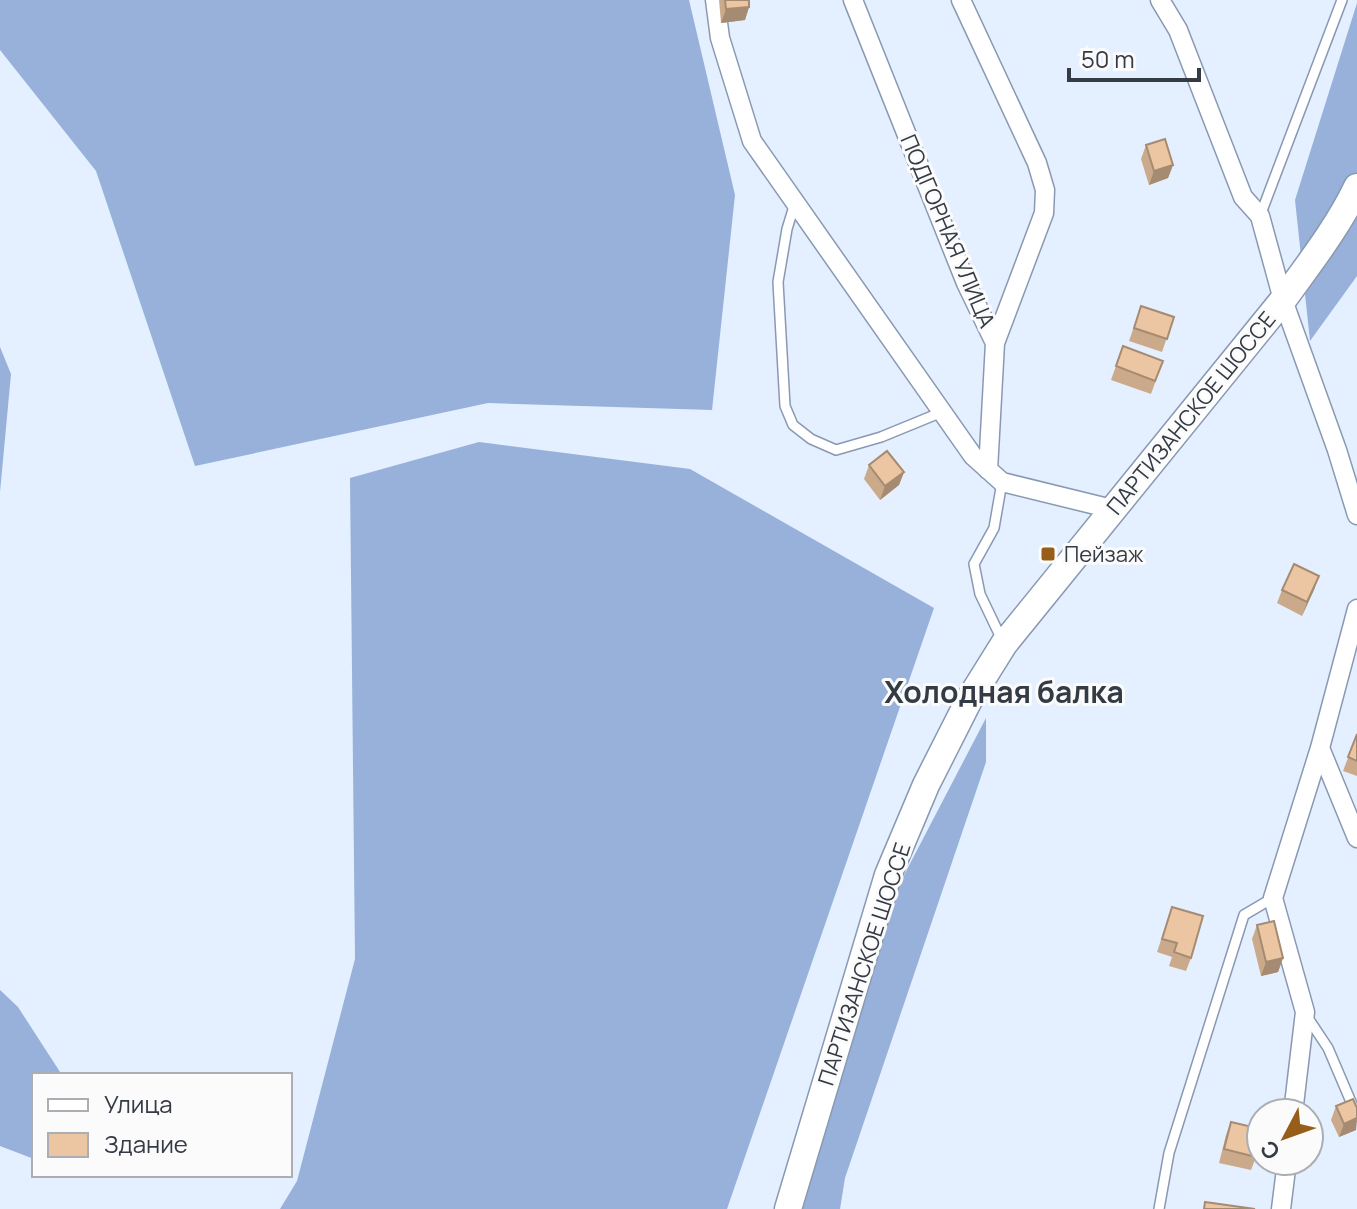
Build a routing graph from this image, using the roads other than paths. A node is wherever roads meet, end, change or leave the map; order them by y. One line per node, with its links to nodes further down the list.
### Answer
1 (715, 0): 7 (street)
2 (853, 0): 10 (street, ПОДГОРНАЯ УЛИЦА)
3 (961, 0): 10 (street)
4 (1160, 0): 8 (street)
5 (1342, 0): 8 (lane)
6 (1357, 187): 9 (main road, ПАРТИЗАНСКОЕ ШОССЕ)
7 (795, 201): 11 (street); 11 (lane)
8 (1260, 216): 9 (street)
9 (1283, 300): 13 (main road, ПАРТИЗАНСКОЕ ШОССЕ); 14 (street)
10 (995, 343): 12 (street, ПОДГОРНАЯ УЛИЦА)
11 (942, 412): 12 (street)
12 (995, 476): 13 (street); 16 (lane)
13 (1112, 509): 16 (main road, ПАРТИЗАНСКОЕ ШОССЕ)
14 (1357, 515)
15 (1357, 609): 17 (street)
16 (1004, 644): 24 (main road, ПАРТИЗАНСКОЕ ШОССЕ)
17 (1320, 748): 18 (street); 19 (street)
18 (1357, 838)
19 (1273, 898): 20 (street); 25 (lane)
20 (1305, 1012): 21 (street); 22 (lane)
21 (1295, 1097)
22 (1357, 1116)
23 (1285, 1177): 26 (street)
24 (788, 1209)
25 (1159, 1209)
26 (1281, 1209)

